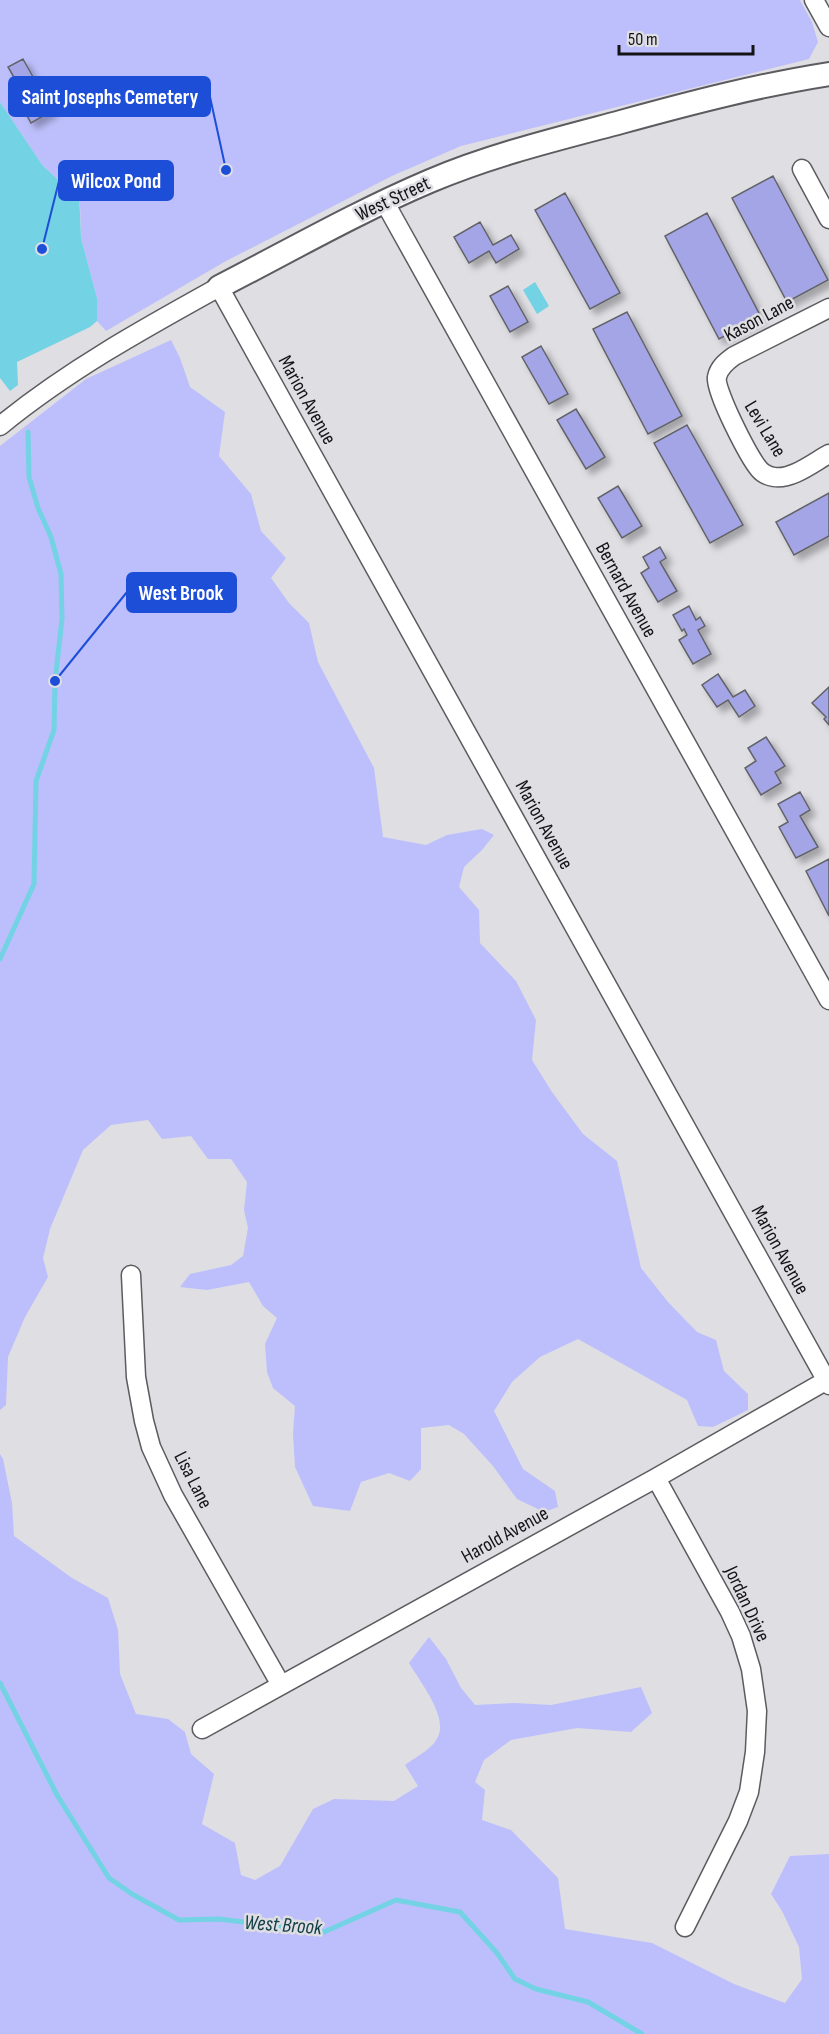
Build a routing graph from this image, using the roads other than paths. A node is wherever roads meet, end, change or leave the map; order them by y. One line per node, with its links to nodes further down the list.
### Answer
1 (814, 0): 2 (street)
2 (829, 27)
3 (829, 74): 5 (street, West Street)
4 (802, 169): 6 (street)
5 (384, 201): 7 (street, West Street); 12 (street, Bernard Avenue)
6 (829, 219)
7 (219, 287): 10 (street, West Street); 14 (street, Marion Avenue)
8 (829, 308): 9 (street, Kason Lane)
9 (717, 376): 11 (street, Levi Lane)
10 (0, 426)
11 (829, 454)
12 (829, 1000)
13 (131, 1275): 16 (street, Lisa Lane)
14 (828, 1381): 15 (street, Harold Avenue)
15 (656, 1478): 16 (street, Harold Avenue); 18 (street, Jordan Drive)
16 (281, 1684): 17 (street, Harold Avenue)
17 (202, 1729)
18 (686, 1927)

